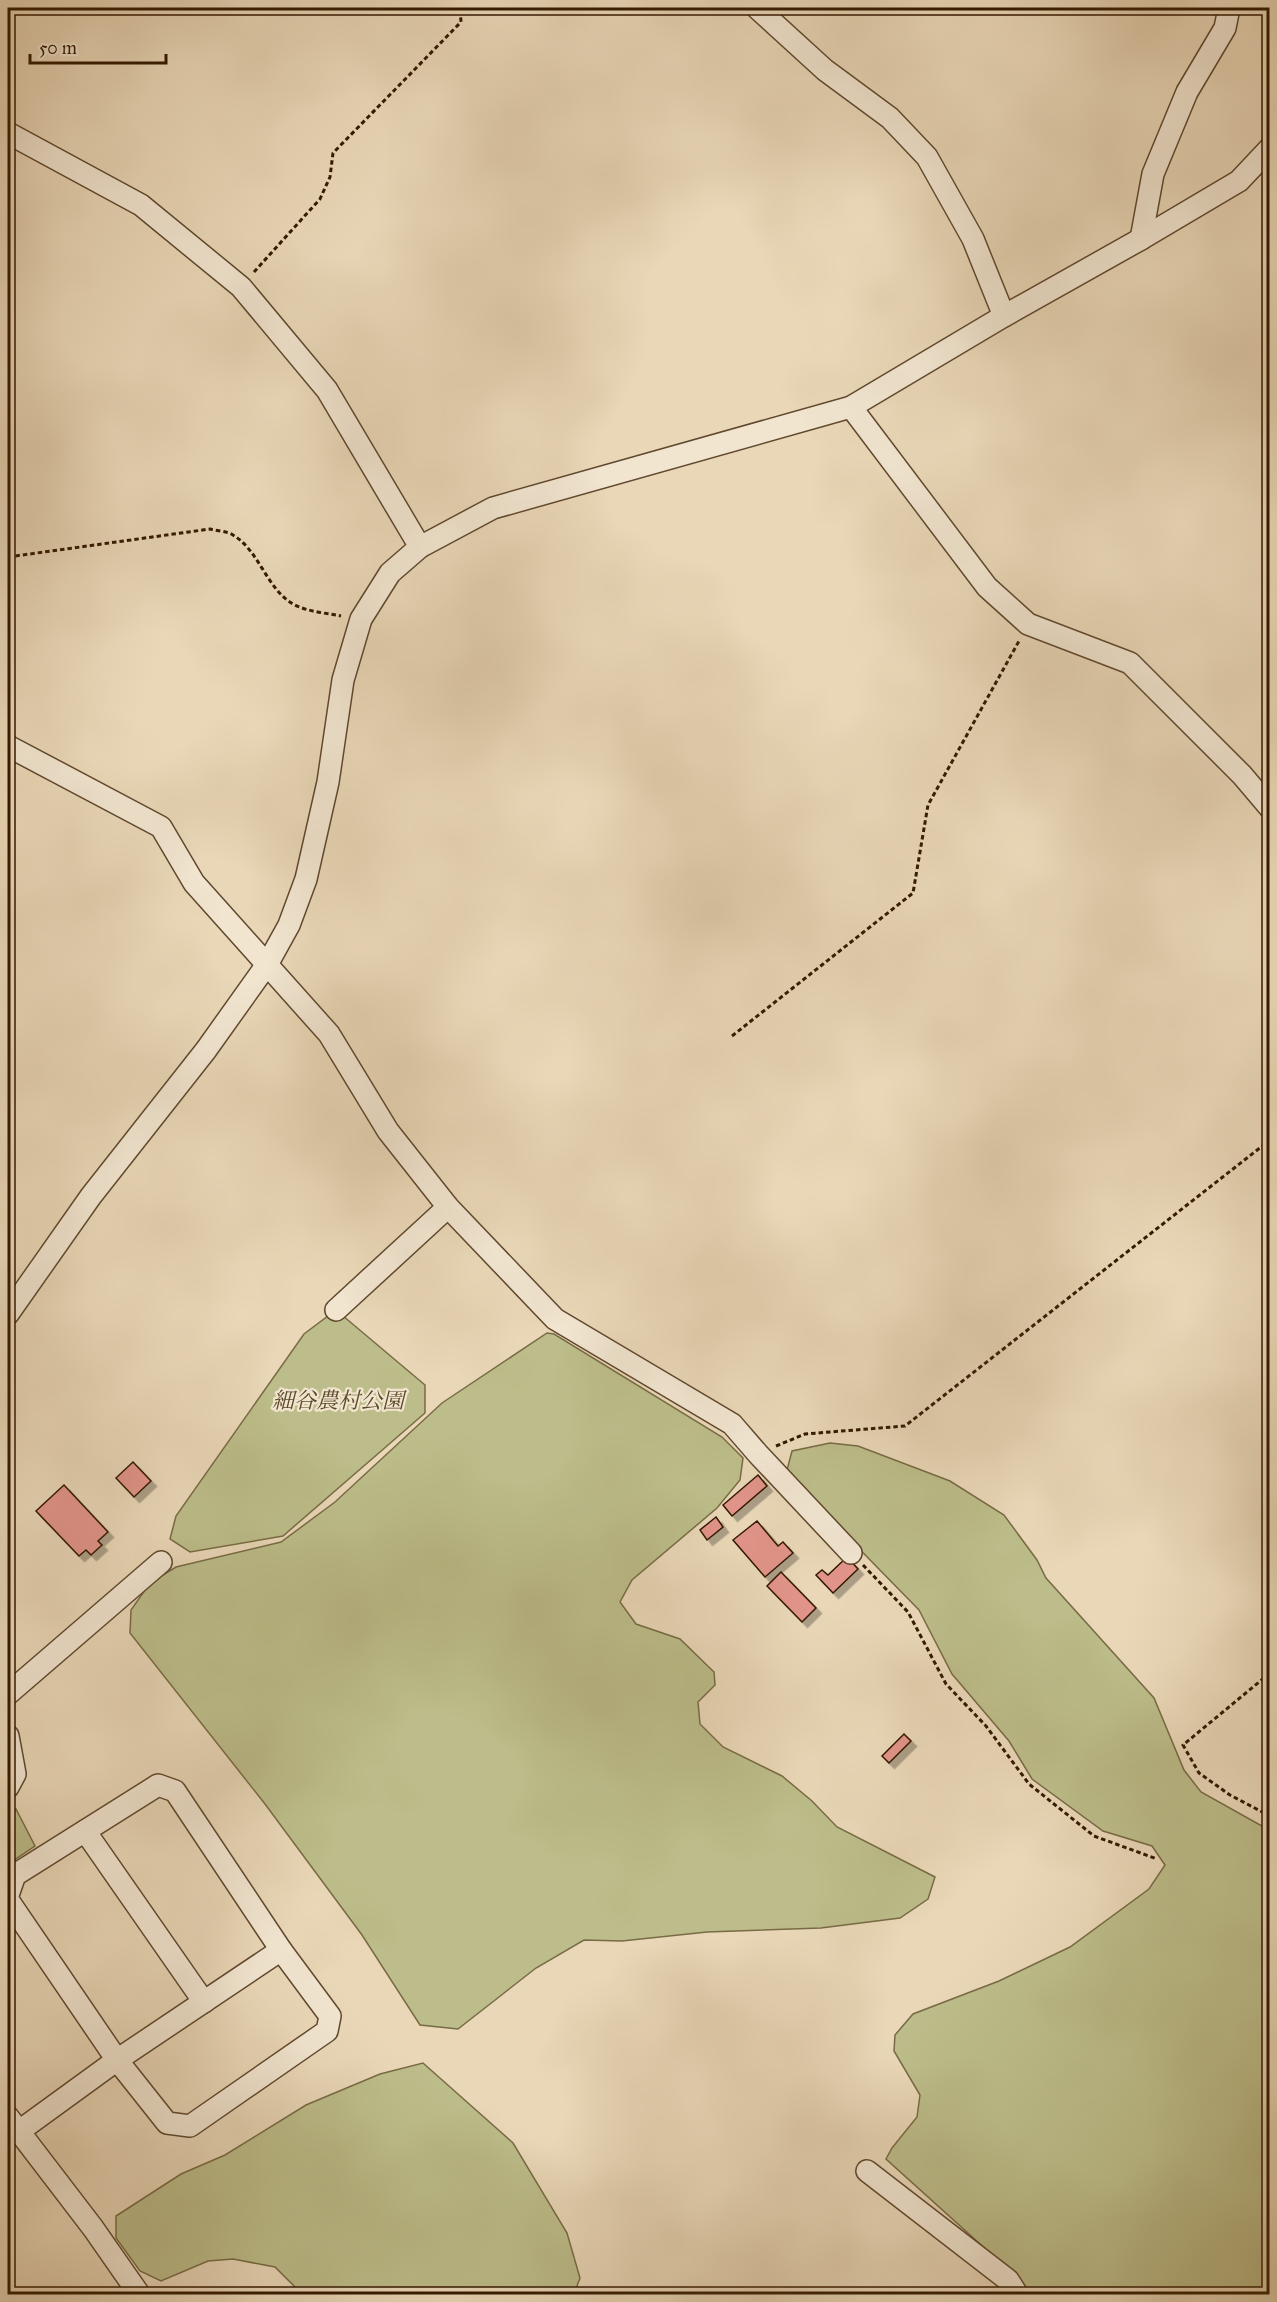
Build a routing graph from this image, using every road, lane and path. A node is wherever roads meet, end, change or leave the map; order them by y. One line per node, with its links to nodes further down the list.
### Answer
1 (460, 8): 7 (path)
2 (757, 8): 8 (street)
3 (1229, 8): 6 (street)
4 (8, 133): 7 (street)
5 (1269, 148): 6 (street)
6 (1141, 239): 8 (street)
7 (241, 287): 10 (street)
8 (1004, 316): 9 (street)
9 (851, 407): 10 (street); 13 (street)
10 (420, 547): 12 (street)
11 (8, 556): 12 (path)
12 (361, 619): 16 (street)
13 (1028, 624): 15 (street); 17 (path)
14 (8, 746): 16 (street)
15 (1269, 808)
16 (268, 963): 19 (street); 21 (street)
17 (732, 1036)
18 (1269, 1140): 22 (path)
19 (448, 1207): 20 (street); 22 (street)
20 (336, 1310)
21 (8, 1314)
22 (758, 1454): 23 (street)
23 (851, 1553): 31 (path)
24 (161, 1562): 26 (street)
25 (1269, 1673): 29 (path)
26 (8, 1694)
27 (8, 1736): 28 (street)
28 (8, 1787)
29 (1269, 1816)
30 (85, 1831): 32 (street); 34 (street); 35 (street)
31 (1157, 1859)
32 (8, 1895)
33 (8, 1900): 36 (street)
34 (281, 1950): 35 (street); 36 (street)
35 (204, 2002): 36 (street)
36 (117, 2061): 37 (street)
37 (13, 2125): 40 (street)
38 (867, 2171): 39 (street)
39 (1007, 2290)
40 (139, 2295)

